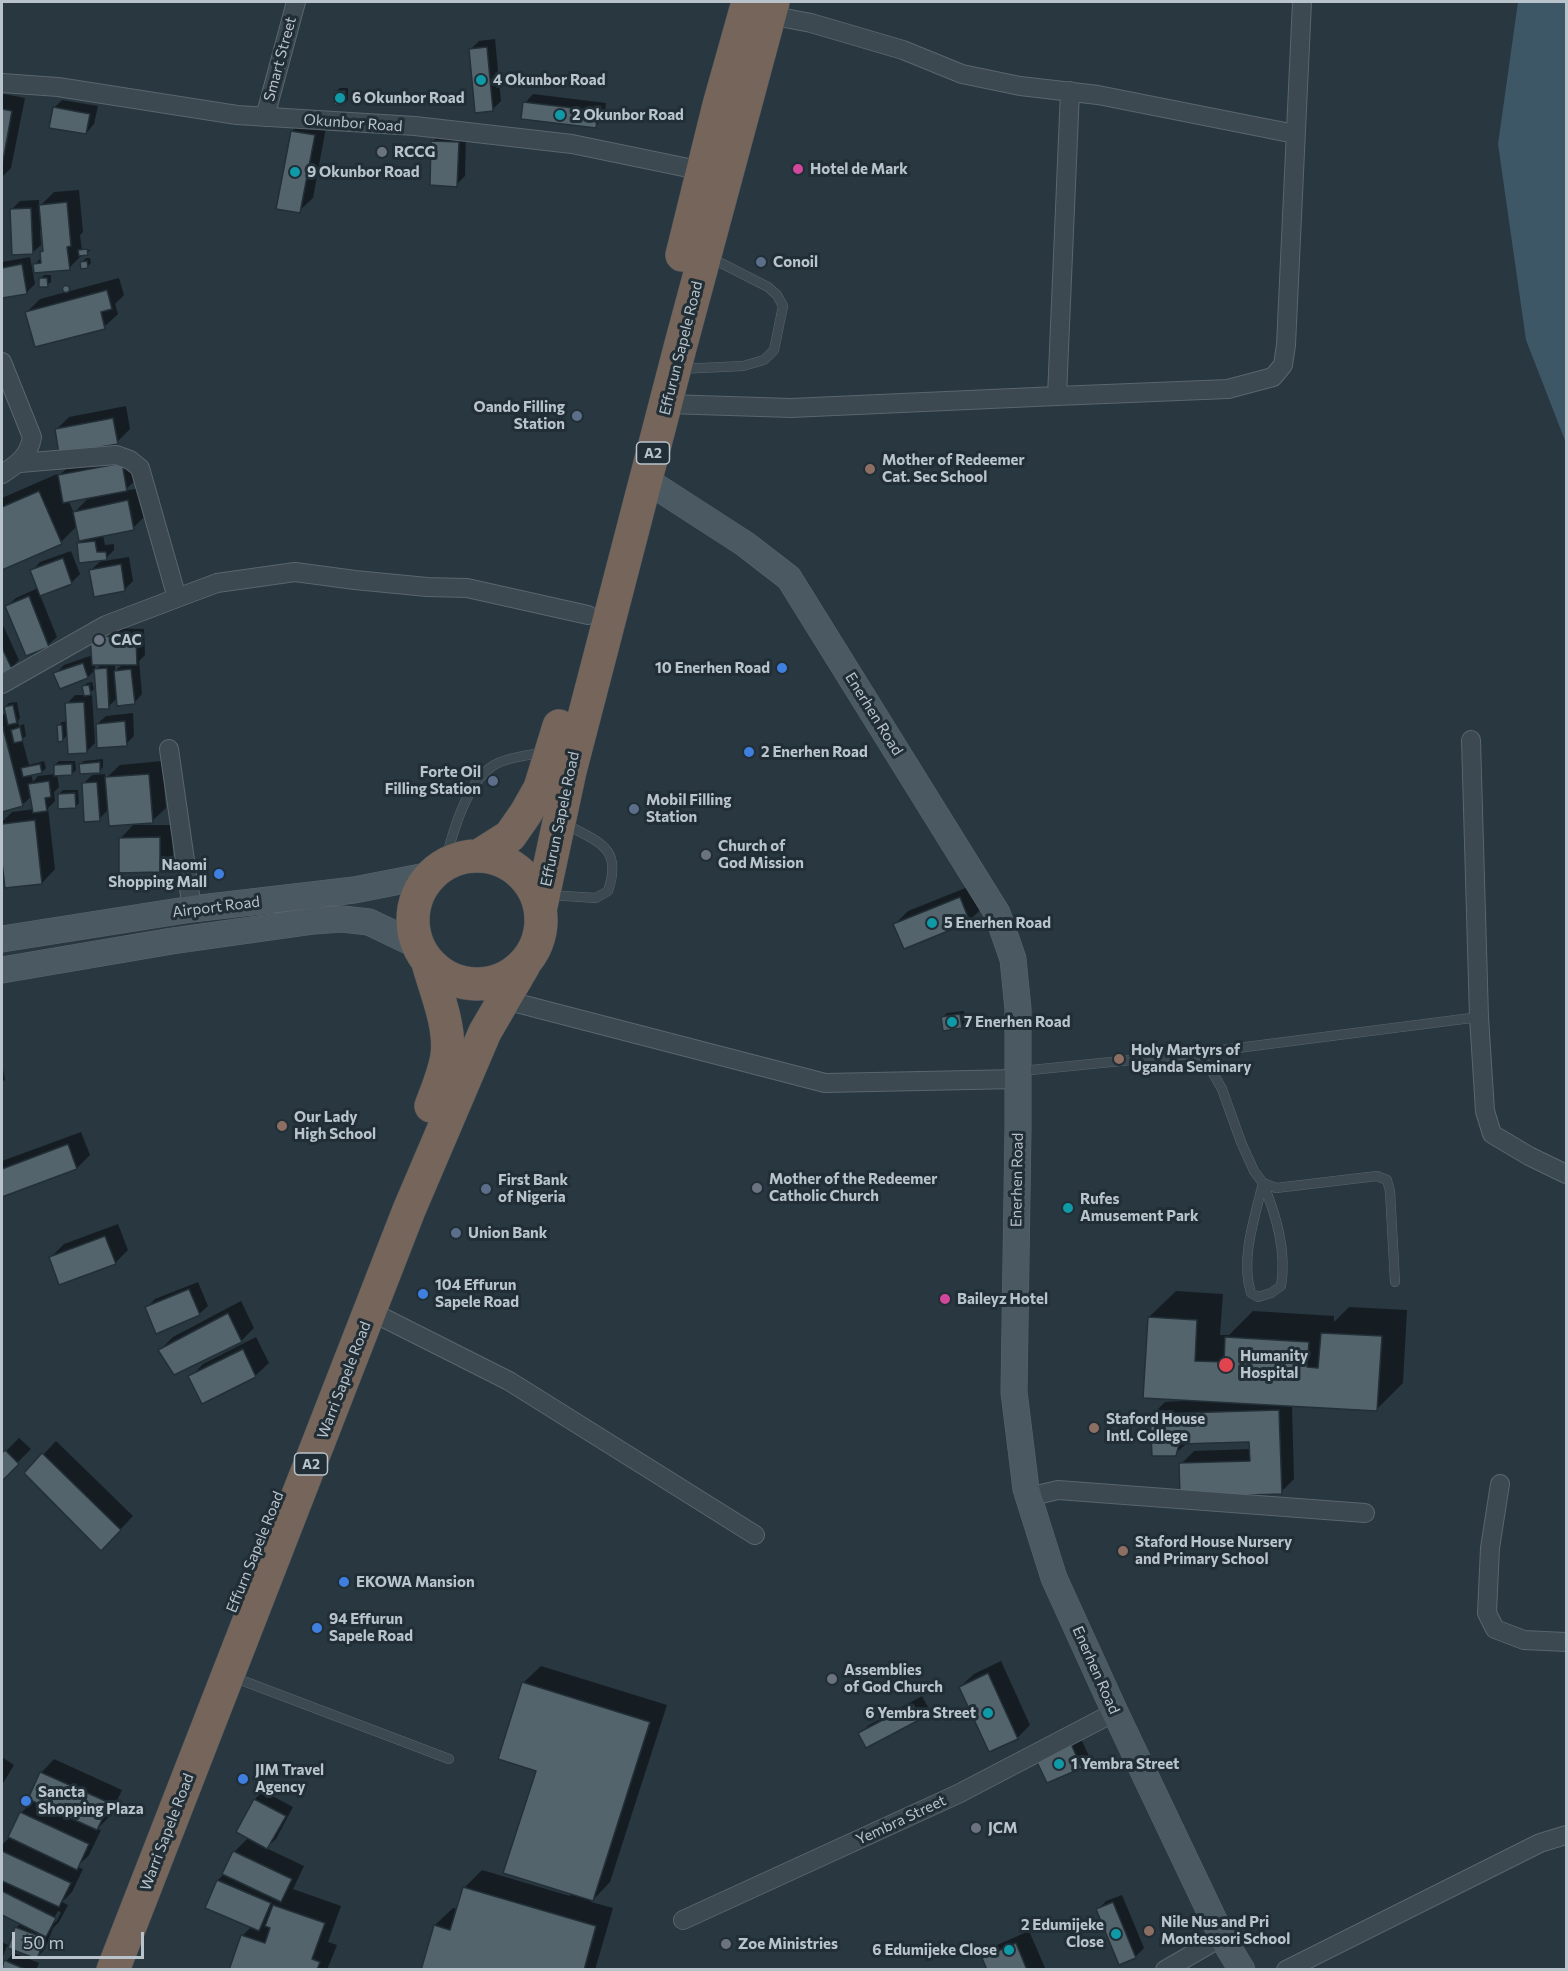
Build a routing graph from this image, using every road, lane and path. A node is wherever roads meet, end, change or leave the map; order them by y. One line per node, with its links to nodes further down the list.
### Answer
1 (296, 2): 6 (street, Smart Street)
2 (1302, 2): 7 (street)
3 (764, 6): 5 (street); 8 (highway, Effurun Sapele Road / A2); 9 (highway, Effurun Sapele Road / A2)
4 (2, 83): 6 (street, Okunbor Road)
5 (1070, 92): 7 (street); 12 (street)
6 (265, 117): 8 (street, Okunbor Road)
7 (1295, 134): 12 (street)
8 (703, 171): 18 (highway, Effurun Sapele Road / A2)
9 (705, 255): 11 (highway, Effurun Sapele Road / A2); 11 (lane)
10 (2, 362): 14 (street)
11 (675, 370): 13 (highway, Effurun Sapele Road / A2)
12 (1057, 396): 13 (street)
13 (667, 404): 16 (highway, Effurun Sapele Road / A2)
14 (20, 463): 15 (street); 17 (street)
15 (2, 474)
16 (646, 480): 23 (highway, Effurun Sapele Road / A2); 37 (street, Enerhen Road)
17 (177, 598): 18 (street); 19 (street)
18 (588, 615): 22 (highway, Effurun Sapele Road / A2)
19 (2, 684)
20 (1472, 740): 35 (street)
21 (169, 749): 27 (street)
22 (552, 751): 24 (highway, Effurun Sapele Road / A2); 25 (lane)
23 (559, 821): 26 (highway, Effurun Sapele Road / A2); 26 (lane)
24 (480, 855): 25 (highway, A2); 26 (highway, A2)
25 (438, 869): 27 (street, Airport Road); 30 (highway, A2)
26 (542, 900): 32 (highway, A2)
27 (192, 909): 28 (street, Airport Road)
28 (83, 926): 29 (street, Airport Road); 31 (street)
29 (2, 939)
30 (423, 954): 31 (street, Airport Road); 32 (highway, A2); 53 (highway, Effurn Sapele Road / A2)
31 (87, 956): 33 (street, Airport Road)
32 (524, 965): 34 (highway, Warri Sapele Road / A2)
33 (2, 970)
34 (505, 1000): 37 (street); 41 (highway, Warri Sapele Road / A2)
35 (1479, 1017): 36 (lane); 38 (street)
36 (1191, 1054): 37 (lane); 39 (lane)
37 (1018, 1075): 43 (street, Enerhen Road)
38 (1566, 1174)
39 (1263, 1183): 39 (lane); 40 (lane)
40 (1395, 1282)
41 (370, 1311): 45 (street); 47 (highway, Warri Sapele Road / A2)
42 (1500, 1484): 46 (street)
43 (1028, 1497): 44 (street); 48 (street, Enerhen Road)
44 (1365, 1513)
45 (755, 1535)
46 (1566, 1642)
47 (228, 1675): 49 (lane); 54 (highway, Warri Sapele Road / A2)
48 (1115, 1712): 51 (street, Yembra Street); 52 (street, Enerhen Road)
49 (448, 1760)
50 (1566, 1835): 57 (street)
51 (683, 1920)
52 (1222, 1937): 55 (street); 56 (street, Enerhen Road)
53 (92, 1970)
54 (113, 1970)
55 (1165, 1970)
56 (1242, 1970)
57 (1286, 1970)

